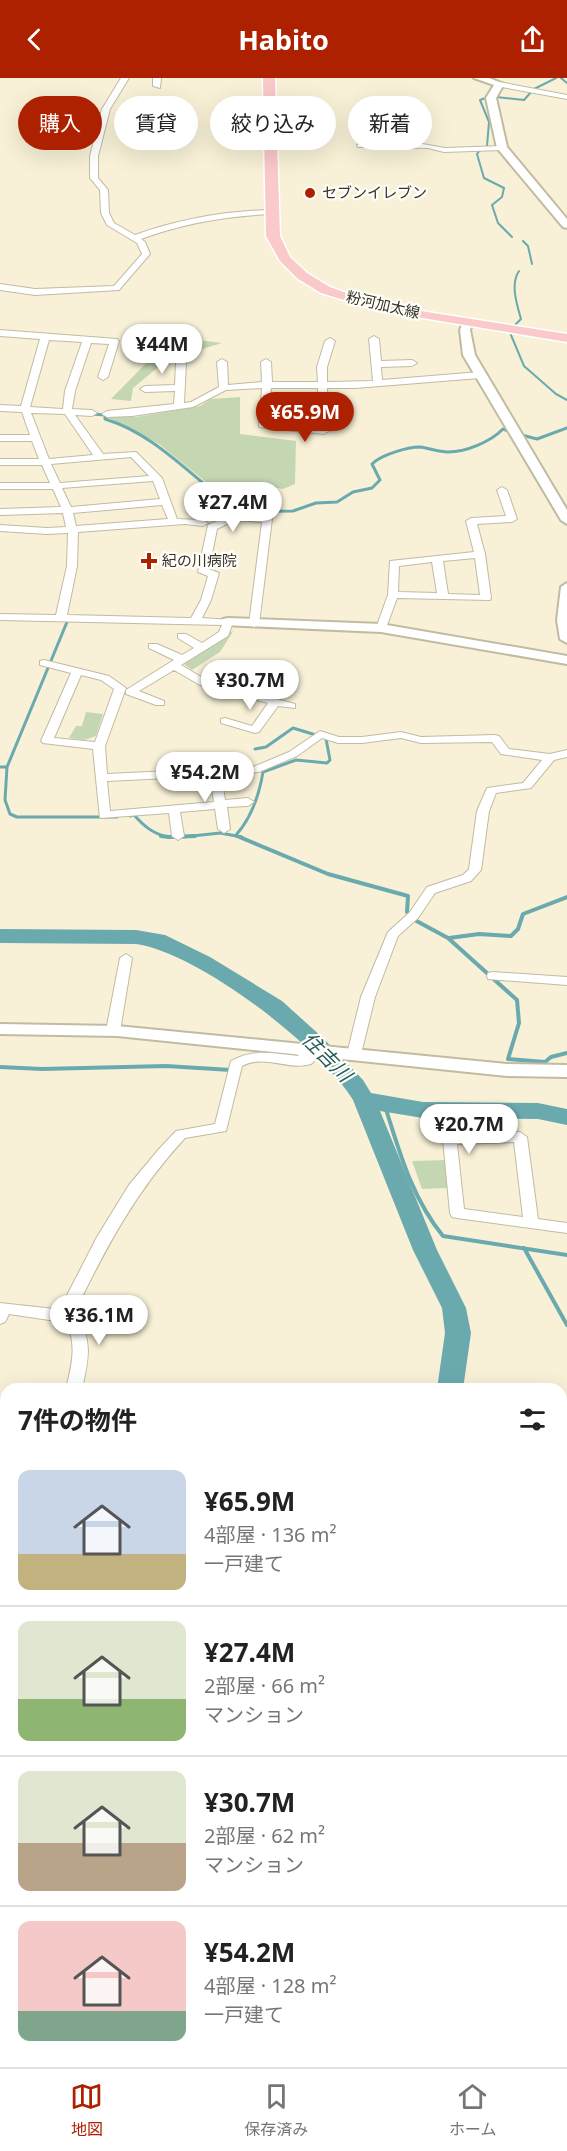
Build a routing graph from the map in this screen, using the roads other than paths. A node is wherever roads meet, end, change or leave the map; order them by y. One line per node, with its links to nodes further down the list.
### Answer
1 (125, 78): 10 (street)
2 (269, 78): 8 (main road, 粉河加太線)
3 (479, 78): 4 (street)
4 (499, 84): 5 (street); 7 (street)
5 (567, 97)
6 (432, 146): 7 (street)
7 (502, 148): 9 (street)
8 (272, 212): 10 (street); 12 (main road, 粉河加太線)
9 (567, 225)
10 (135, 238): 11 (street)
11 (0, 287)
12 (468, 322): 15 (main road, 粉河加太線); 24 (street)
13 (0, 333): 14 (street)
14 (45, 337): 17 (street); 34 (street)
15 (567, 338)
16 (374, 339): 23 (street)
17 (87, 340): 25 (street); 35 (street)
18 (330, 341): 28 (street)
19 (222, 362): 30 (street)
20 (266, 362): 27 (street)
21 (181, 363): 29 (street)
22 (412, 363): 23 (street)
23 (376, 364): 26 (street)
24 (480, 375): 26 (street); 50 (street)
25 (104, 377)
26 (378, 382): 28 (street)
27 (267, 385): 28 (street); 28 (street); 30 (street)
28 (324, 385)
29 (180, 388): 31 (street); 32 (street)
30 (224, 388): 32 (street)
31 (145, 389)
32 (179, 406): 37 (street)
33 (0, 408): 34 (street)
34 (25, 408): 35 (street); 39 (street)
35 (67, 410): 36 (street); 40 (street)
36 (92, 413)
37 (107, 414)
38 (0, 438): 39 (street)
39 (36, 438): 42 (street)
40 (100, 457): 42 (street); 43 (street)
41 (0, 462): 42 (street)
42 (45, 462): 45 (street)
43 (157, 478): 45 (street); 47 (street)
44 (0, 486): 45 (street)
45 (55, 486): 48 (street)
46 (502, 490): 55 (street)
47 (166, 502): 48 (street); 51 (street)
48 (67, 510): 49 (street); 54 (street)
49 (0, 512)
50 (567, 520)
51 (174, 523): 52 (street); 54 (street)
52 (203, 523)
53 (0, 528): 54 (street)
54 (72, 529): 61 (street)
55 (480, 554): 56 (street); 59 (street)
56 (436, 559): 58 (street); 59 (street)
57 (567, 587): 67 (street)
58 (393, 596): 59 (street); 65 (street)
59 (444, 597)
60 (0, 617): 61 (street)
61 (61, 618): 62 (street)
62 (195, 621): 63 (street); 64 (street)
63 (228, 622): 64 (street); 69 (street)
64 (254, 624): 65 (street)
65 (381, 628): 70 (street)
66 (182, 636): 69 (street)
67 (567, 639)
68 (153, 646): 72 (street)
69 (203, 648): 72 (street)
70 (567, 660)
71 (44, 663): 73 (street)
72 (179, 663): 75 (street); 77 (street)
73 (78, 671): 80 (street); 80 (street)
74 (266, 680): 75 (street)
75 (250, 695): 76 (street)
76 (275, 702): 78 (street); 79 (street)
77 (160, 703)
78 (291, 706)
79 (225, 721)
80 (99, 746): 84 (street)
81 (567, 753): 82 (street)
82 (550, 758): 83 (street); 96 (street)
83 (215, 772): 84 (street); 86 (street)
84 (101, 778): 87 (street)
85 (248, 802): 86 (street)
86 (220, 804): 87 (street); 88 (street)
87 (174, 808): 89 (street)
88 (224, 829)
89 (178, 836)
90 (126, 958): 94 (street)
91 (493, 976): 92 (street)
92 (567, 981)
93 (0, 1029): 94 (street)
94 (113, 1031): 95 (street)
95 (303, 1049): 96 (street); 101 (street)
96 (354, 1054): 97 (street)
97 (567, 1071)
98 (531, 1223): 98 (street); 99 (street)
99 (567, 1228)
100 (1, 1311): 101 (street)
101 (67, 1311): 102 (street)
102 (75, 1383)

